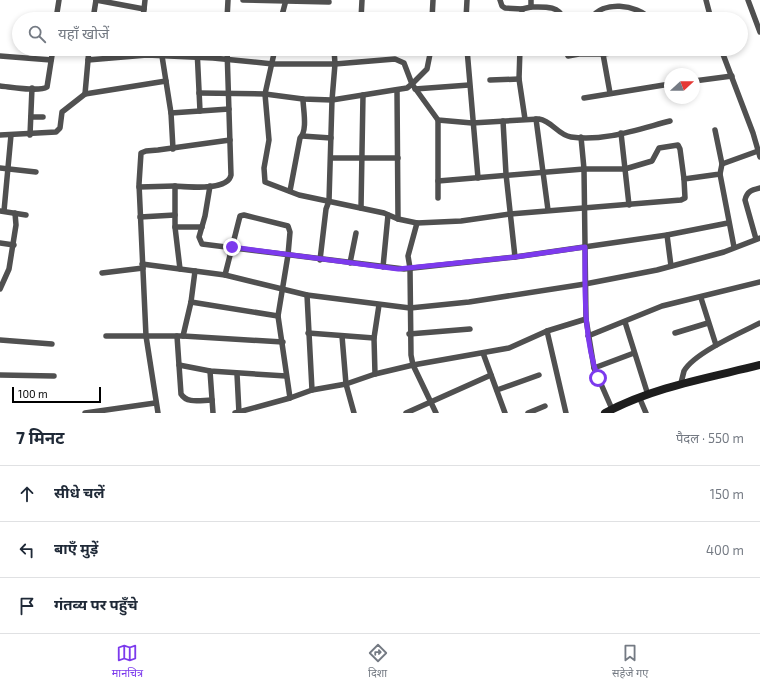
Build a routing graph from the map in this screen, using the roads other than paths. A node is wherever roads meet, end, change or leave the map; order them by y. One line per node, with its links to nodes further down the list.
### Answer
1 (59, 0): 18 (street)
2 (96, 0): 16 (street); 19 (street)
3 (145, 0): 16 (street)
4 (228, 0): 21 (street)
5 (244, 0): 13 (street)
6 (362, 0): 23 (street)
7 (433, 0): 24 (street)
8 (467, 0): 25 (street)
9 (500, 0): 17 (street)
10 (531, 0): 15 (street)
11 (706, 0): 29 (street)
12 (748, 0): 30 (street)
13 (286, 1): 14 (street); 22 (street)
14 (329, 2)
15 (531, 7): 17 (street); 26 (street)
16 (144, 9): 20 (street)
17 (522, 9)
18 (57, 12)
19 (94, 12)
20 (144, 12)
21 (228, 12)
22 (283, 12)
23 (361, 12)
24 (432, 12)
25 (466, 12)
26 (559, 12)
27 (596, 12): 28 (street)
28 (642, 12)
29 (709, 12)
30 (759, 25): 31 (street)
31 (760, 32)
32 (0, 56): 45 (street)
33 (52, 56): 45 (street)
34 (88, 56): 46 (street)
35 (162, 56): 44 (street); 46 (street); 54 (street)
36 (227, 56): 47 (street)
37 (274, 56): 48 (street)
38 (334, 56): 49 (street)
39 (430, 56): 58 (street)
40 (467, 56): 55 (street)
41 (520, 56): 51 (street)
42 (603, 56): 62 (street)
43 (723, 56): 50 (street)
44 (198, 58): 47 (street); 61 (street)
45 (51, 60): 59 (street)
46 (88, 60): 63 (street)
47 (227, 61): 48 (street); 64 (street)
48 (273, 64): 49 (street); 65 (street)
49 (335, 64): 58 (street); 69 (street)
50 (732, 76): 53 (street); 84 (street)
51 (519, 79): 52 (street); 75 (street)
52 (490, 80)
53 (700, 80)
54 (166, 81): 63 (street); 72 (street)
55 (469, 85): 58 (street); 80 (street)
56 (664, 85): 62 (street)
57 (0, 86): 59 (street)
58 (413, 86): 60 (street); 77 (street)
59 (32, 88): 73 (street)
60 (397, 90): 66 (street); 96 (street)
61 (199, 92): 64 (street); 71 (street)
62 (610, 93): 67 (street)
63 (85, 94): 87 (street)
64 (228, 94): 65 (street); 70 (street)
65 (265, 94): 68 (street); 114 (street)
66 (363, 95): 69 (street); 97 (street)
67 (584, 98)
68 (303, 99): 69 (street); 88 (street)
69 (332, 100): 90 (street)
70 (229, 109): 71 (street); 91 (street)
71 (200, 111): 72 (street)
72 (171, 113): 92 (street)
73 (31, 117): 74 (street); 87 (street)
74 (43, 118)
75 (525, 119): 76 (street); 79 (street)
76 (536, 119): 89 (street); 104 (street)
77 (438, 120): 80 (street); 109 (street)
78 (670, 121): 83 (street)
79 (503, 122): 80 (street); 105 (street)
80 (472, 123): 107 (street)
81 (715, 130): 98 (street)
82 (760, 130): 84 (street)
83 (621, 133): 89 (street); 102 (street)
84 (753, 133): 93 (street)
85 (0, 135): 86 (street)
86 (11, 135): 87 (street); 100 (street)
87 (30, 135)
88 (302, 136): 90 (street); 114 (street)
89 (581, 137): 101 (street)
90 (331, 138): 95 (street)
91 (230, 140): 92 (street); 111 (street)
92 (173, 149): 112 (street)
93 (758, 151): 94 (street); 98 (street)
94 (760, 157)
95 (331, 158): 97 (street); 116 (street)
96 (398, 158): 97 (street); 128 (street)
97 (363, 159): 119 (street)
98 (722, 164): 106 (street)
99 (0, 168): 100 (street)
100 (8, 169): 103 (street); 121 (street)
101 (584, 169): 102 (street); 104 (street); 118 (street)
102 (625, 169): 108 (street); 117 (street)
103 (36, 172)
104 (543, 172): 105 (street); 120 (street)
105 (506, 174): 107 (street); 123 (street)
106 (720, 174): 108 (street); 130 (street)
107 (478, 178): 109 (street)
108 (684, 179): 117 (street)
109 (438, 180): 115 (street)
110 (175, 186): 111 (street); 112 (street); 125 (street)
111 (210, 186): 132 (street)
112 (139, 187): 127 (street)
113 (760, 188): 135 (street)
114 (290, 191): 116 (street)
115 (438, 198)
116 (329, 201): 119 (street); 143 (street)
117 (629, 205): 118 (street)
118 (584, 207): 120 (street); 139 (street)
119 (361, 208): 126 (street)
120 (548, 210): 123 (street)
121 (2, 211): 122 (street)
122 (15, 213): 124 (street); 137 (street)
123 (510, 214): 129 (street); 142 (street)
124 (26, 215)
125 (175, 215): 127 (street); 131 (street)
126 (388, 215): 128 (street); 147 (street)
127 (140, 217): 145 (street)
128 (398, 219): 129 (street)
129 (417, 223): 148 (street)
130 (728, 223): 134 (street); 140 (street)
131 (175, 227): 132 (street); 149 (street)
132 (202, 227): 138 (street)
133 (356, 233): 144 (street)
134 (667, 235): 139 (street); 146 (street)
135 (758, 238): 140 (street)
136 (0, 243): 137 (street)
137 (14, 245): 154 (street)
138 (232, 247): 141 (street); 141 (street); 153 (street)
139 (585, 247): 142 (street); 156 (street)
140 (734, 247): 146 (street)
141 (288, 255): 143 (street); 158 (street)
142 (515, 257): 148 (street)
143 (320, 260): 144 (street)
144 (350, 263): 147 (street)
145 (143, 266): 149 (street); 151 (street); 175 (street)
146 (671, 266): 156 (street)
147 (383, 267): 148 (street)
148 (410, 268): 163 (street)
149 (180, 269): 150 (street)
150 (195, 271): 153 (street); 161 (street)
151 (102, 273)
152 (0, 275): 154 (street)
153 (225, 275): 158 (street)
154 (7, 276): 157 (street)
155 (760, 282): 160 (street)
156 (585, 284): 163 (street); 165 (street)
157 (0, 289)
158 (283, 290): 159 (street); 164 (street)
159 (307, 295): 162 (street); 171 (street)
160 (701, 298): 166 (street); 167 (street)
161 (191, 302): 164 (street); 176 (street)
162 (379, 305): 163 (street); 179 (street)
163 (410, 308): 173 (street)
164 (278, 316): 181 (street)
165 (586, 319): 170 (street); 178 (street)
166 (625, 322): 178 (street); 185 (street)
167 (708, 323): 172 (street); 183 (street)
168 (760, 323): 183 (street)
169 (470, 330): 173 (street)
170 (547, 331): 184 (street); 219 (street)
171 (308, 333): 177 (street); 200 (street)
172 (674, 333)
173 (409, 334): 187 (street)
174 (106, 336): 175 (street)
175 (146, 336): 176 (street); 207 (street)
176 (180, 336): 181 (street); 186 (street)
177 (342, 336): 179 (street); 199 (street)
178 (588, 336): 189 (street)
179 (374, 338): 192 (street)
180 (0, 340): 182 (street)
181 (283, 342): 197 (street)
182 (52, 344)
183 (716, 345): 198 (street)
184 (483, 353): 187 (street); 194 (street)
185 (634, 353): 189 (street); 202 (street)
186 (179, 365): 190 (street); 205 (street)
187 (413, 365): 192 (street); 206 (street)
188 (760, 365): 198 (street)
189 (594, 368): 209 (street)
190 (210, 371): 191 (street); 205 (street)
191 (237, 374): 197 (street); 214 (street)
192 (375, 374): 199 (street)
193 (0, 375): 196 (street)
194 (491, 375): 201 (street); 206 (street)
195 (539, 375): 201 (street)
196 (54, 376)
197 (286, 376): 203 (street)
198 (681, 383): 202 (street)
199 (346, 384): 200 (street); 215 (street)
200 (312, 390): 203 (street)
201 (497, 390): 210 (street)
202 (648, 395): 204 (street)
203 (290, 398): 214 (street)
204 (640, 399): 209 (street); 220 (street)
205 (212, 400): 213 (street)
206 (432, 402): 216 (street); 217 (street)
207 (155, 403): 211 (street); 212 (street)
208 (545, 406): 218 (street)
209 (608, 411)
210 (503, 412)
211 (85, 413)
212 (158, 413)
213 (213, 413)
214 (238, 413)
215 (354, 413)
216 (406, 413)
217 (436, 413)
218 (528, 413)
219 (566, 413)
220 (646, 413)

